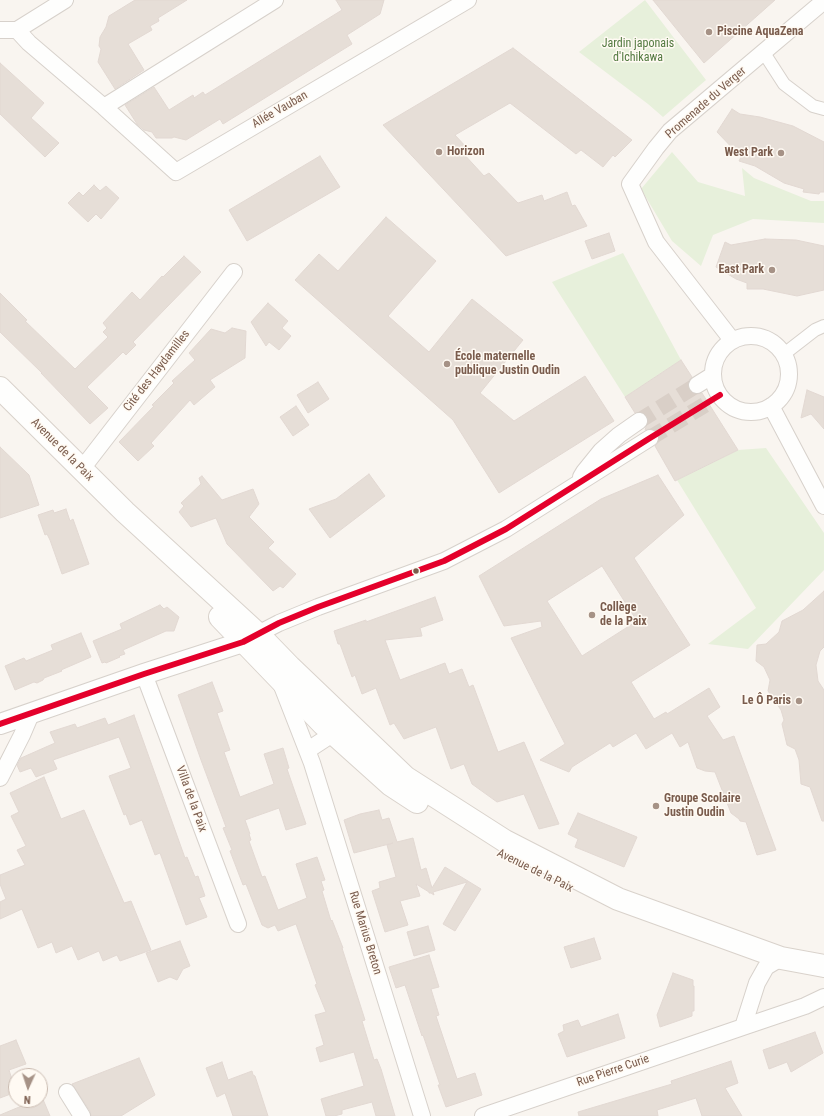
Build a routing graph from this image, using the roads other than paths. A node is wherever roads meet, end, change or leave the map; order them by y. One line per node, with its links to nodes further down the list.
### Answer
1 (66, 0): 6 (street)
2 (275, 0): 8 (street)
3 (468, 0): 8 (street, Allée Vauban)
4 (824, 1): 7 (street, Promenade du Verger)
5 (0, 30): 6 (street)
6 (17, 30): 8 (street, Allée Vauban)
7 (764, 53): 9 (street); 12 (street, Promenade du Verger)
8 (104, 107)
9 (824, 109)
10 (234, 272): 20 (street, Cité des Haydamilles)
11 (824, 326): 13 (street)
12 (732, 340): 13 (street); 14 (street)
13 (784, 354): 17 (street)
14 (713, 376): 15 (street); 17 (street)
15 (697, 385)
16 (0, 388): 20 (main road, Avenue de la Paix)
17 (771, 406): 22 (street)
18 (639, 421): 21 (street)
19 (650, 438): 21 (street)
20 (81, 470): 23 (main road, Avenue de la Paix)
21 (577, 484): 23 (street)
22 (824, 506)
23 (251, 638): 24 (street); 25 (main road, Avenue de la Paix); 32 (main road, Avenue de la Paix)
24 (144, 674): 26 (street); 31 (street, Villa de la Paix)
25 (279, 680): 28 (main road, Avenue de la Paix); 29 (street, Rue Marius Breton)
26 (31, 714): 27 (street); 30 (street)
27 (0, 724)
28 (334, 734): 29 (street); 32 (main road, Avenue de la Paix)
29 (308, 750): 39 (street, Rue Marius Breton)
30 (0, 778)
31 (238, 924)
32 (774, 962): 33 (main road, Avenue de la Paix); 34 (main road, Avenue de la Paix); 36 (street)
33 (824, 966)
34 (824, 981)
35 (824, 997): 36 (street, Rue Pierre Curie)
36 (743, 1027): 40 (street, Rue Pierre Curie)
37 (67, 1092): 38 (street)
38 (82, 1116)
39 (422, 1116)
40 (483, 1116)

